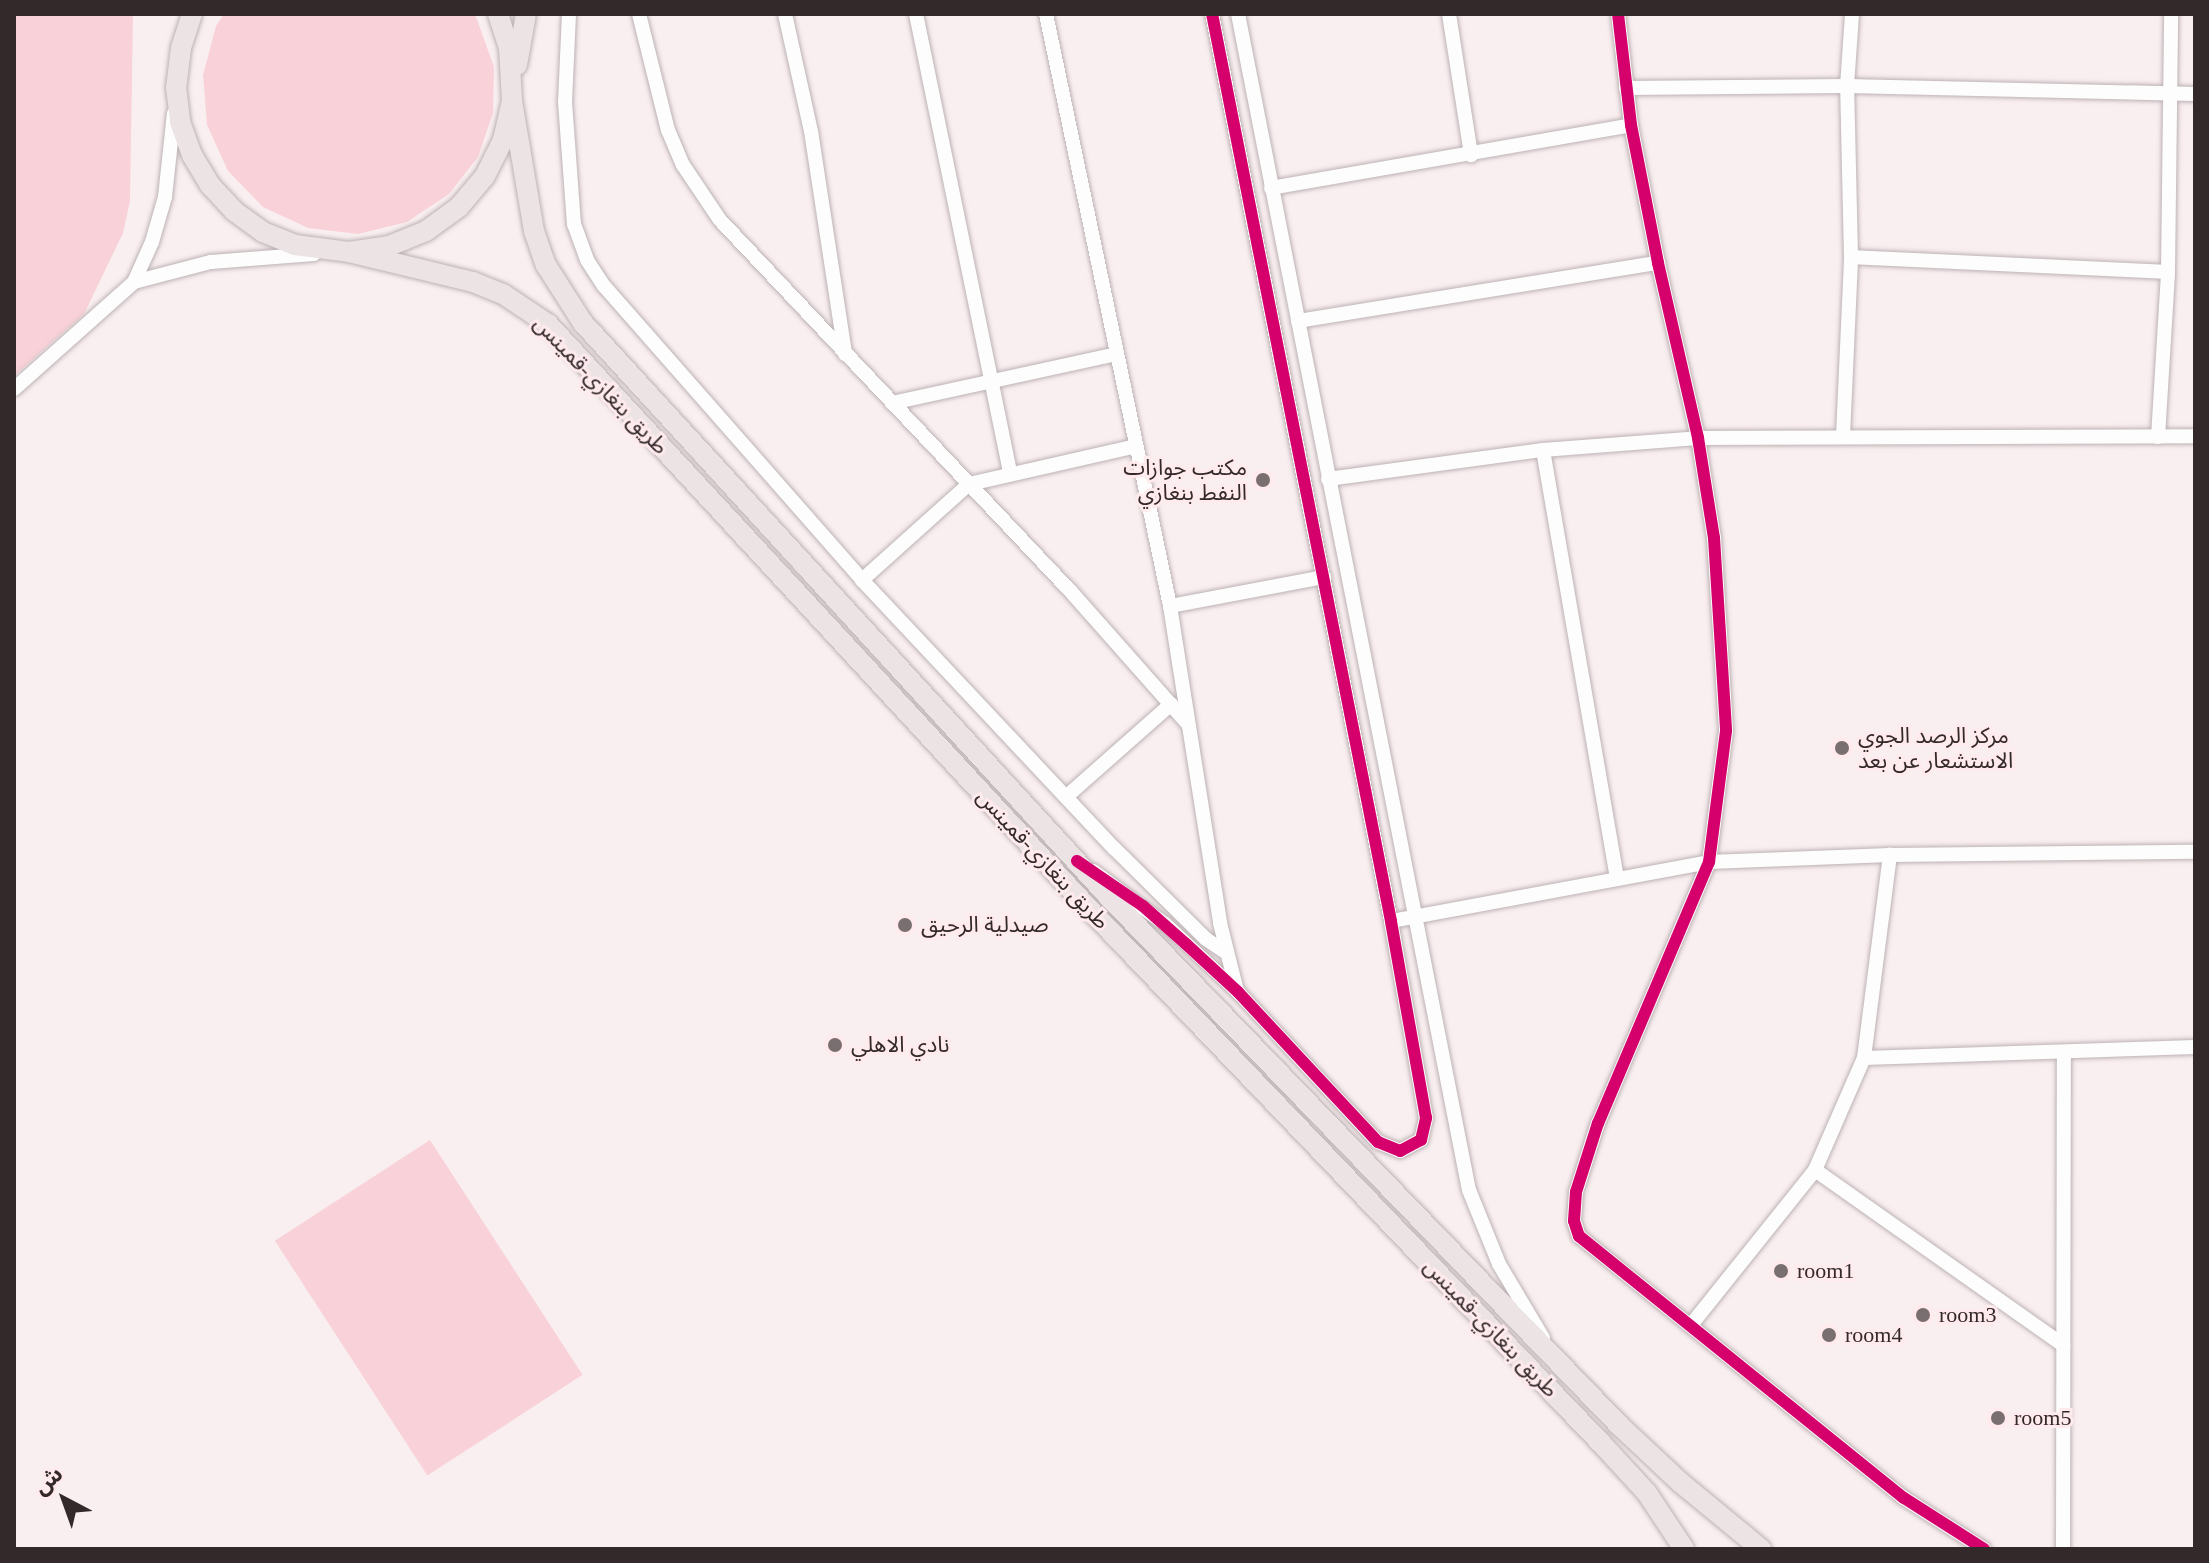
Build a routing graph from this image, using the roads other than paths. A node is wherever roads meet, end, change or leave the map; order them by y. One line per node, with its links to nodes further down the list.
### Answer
1 (174, 14): 16 (main road)
2 (192, 14): 16 (main road)
3 (498, 14): 21 (main road)
4 (526, 14): 21 (main road)
5 (569, 14): 51 (street)
6 (639, 14): 36 (street)
7 (785, 14): 36 (street)
8 (916, 14): 38 (street)
9 (1046, 14): 37 (street)
10 (1212, 14): 22 (street)
11 (1238, 14): 20 (street)
12 (1449, 14): 28 (street)
13 (1618, 14): 19 (street)
14 (1852, 14): 17 (street)
15 (2171, 14): 23 (street)
16 (181, 48): 18 (main road, طريق بنغازي-قمينس)
17 (1847, 86): 19 (street); 23 (street); 31 (street)
18 (176, 87): 30 (main road, طريق بنغازي-قمينس); 34 (street)
19 (1626, 88): 25 (street)
20 (1254, 91): 22 (street); 26 (street)
21 (513, 93): 30 (main road); 58 (main road)
22 (1228, 93): 27 (street)
23 (2171, 94): 24 (street); 33 (street)
24 (2195, 94)
25 (1631, 125): 28 (street); 32 (street)
26 (1262, 136): 27 (street); 29 (street)
27 (1237, 139): 50 (street)
28 (1471, 155): 29 (street)
29 (1271, 188): 35 (street)
30 (340, 252): 34 (street); 72 (main road, طريق بنغازي-قمينس)
31 (1851, 257): 33 (street); 41 (street)
32 (1658, 263): 35 (street); 44 (street)
33 (2168, 272): 43 (street)
34 (134, 282): 39 (street)
35 (1298, 321): 48 (street)
36 (845, 354): 40 (street)
37 (1117, 354): 38 (street); 45 (street)
38 (990, 383): 40 (street); 47 (street)
39 (14, 389)
40 (892, 403): 49 (street)
41 (1843, 436): 43 (street); 44 (street)
42 (2195, 436): 43 (street)
43 (2158, 437)
44 (1698, 438): 46 (street); 59 (street)
45 (1136, 446): 47 (street); 52 (street)
46 (1543, 450): 48 (street); 60 (street)
47 (1010, 473): 49 (street)
48 (1328, 479): 61 (street)
49 (969, 484): 51 (street); 53 (street)
50 (1324, 577): 52 (street); 62 (street)
51 (862, 580): 55 (street)
52 (1170, 606): 54 (street)
53 (1171, 704): 54 (street); 55 (street)
54 (1190, 726): 63 (street)
55 (1067, 796): 63 (street)
56 (2195, 852): 57 (street)
57 (1890, 855): 59 (street); 67 (street)
58 (1077, 861): 64 (street); 71 (main road)
59 (1709, 862): 60 (street); 69 (street)
60 (1617, 878): 61 (street)
61 (1415, 917): 62 (street); 71 (street)
62 (1391, 921): 64 (street)
63 (1227, 953): 64 (street)
64 (1238, 992)
65 (2195, 1047): 66 (street)
66 (2064, 1053): 67 (street); 70 (street)
67 (1864, 1058): 68 (street)
68 (1815, 1170): 69 (street); 70 (street)
69 (1691, 1325): 74 (street)
70 (2063, 1345): 75 (street)
71 (1551, 1357): 73 (main road)
72 (1684, 1549)
73 (1761, 1549)
74 (1984, 1549)
75 (2063, 1549)

